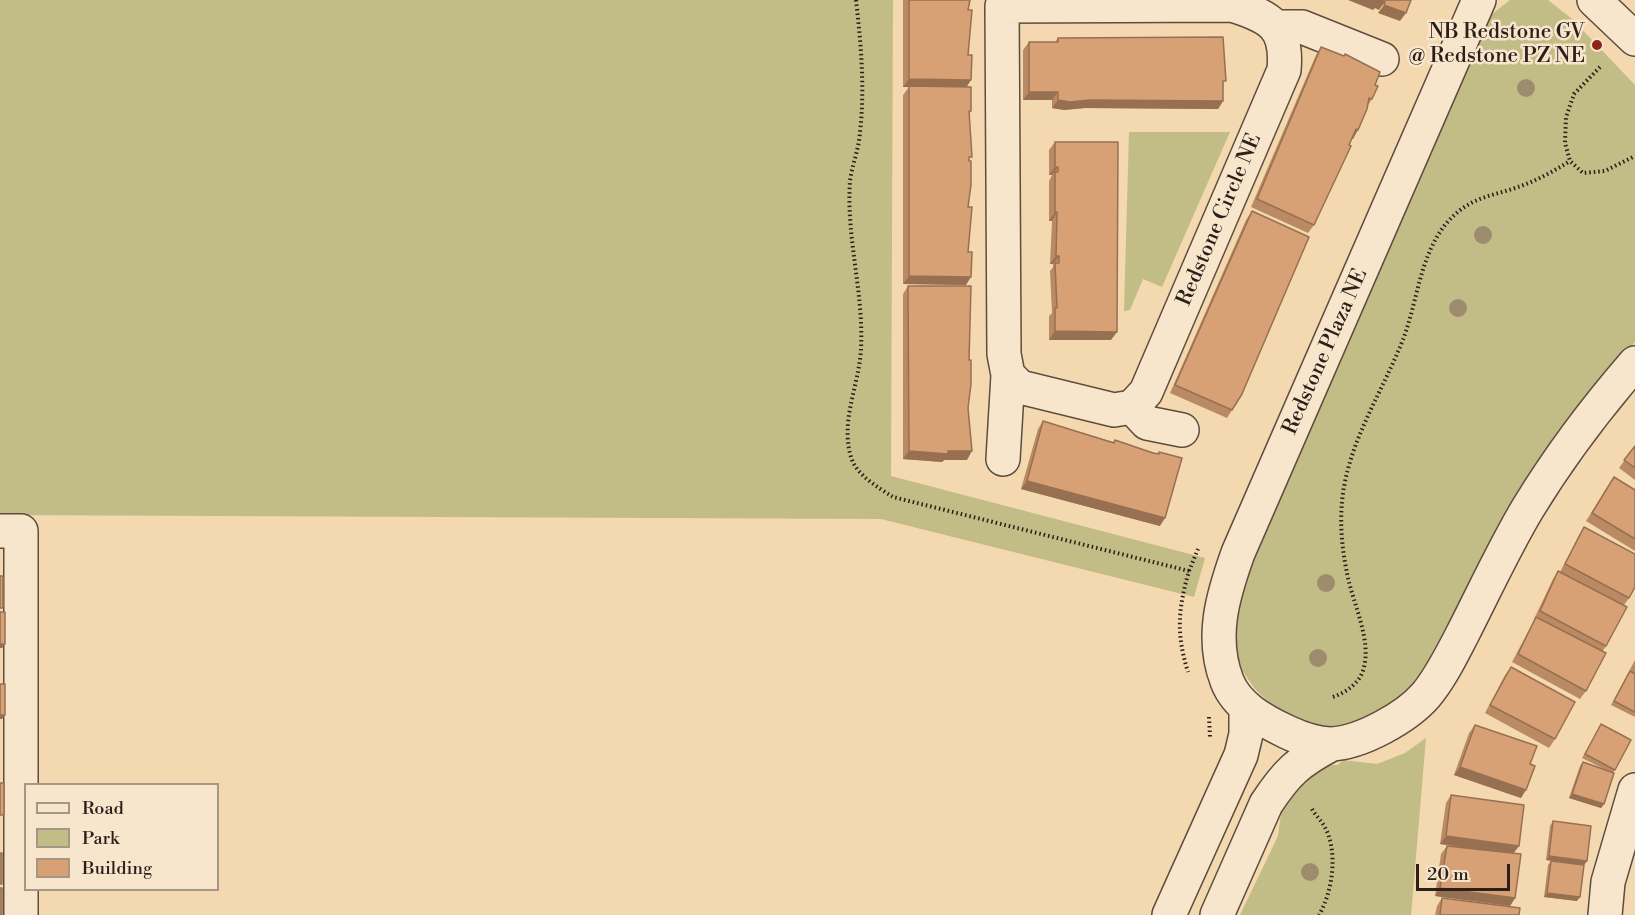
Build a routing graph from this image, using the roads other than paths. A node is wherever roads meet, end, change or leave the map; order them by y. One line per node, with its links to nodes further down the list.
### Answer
1 (1479, 0): 14 (street, Redstone Plaza NE)
2 (1594, 0): 6 (street)
3 (1002, 3): 4 (street); 9 (street)
4 (1233, 3): 5 (street)
5 (1278, 27): 7 (street); 10 (street, Redstone Circle NE)
6 (1635, 39)
7 (1382, 59)
8 (1635, 363): 15 (street)
9 (1008, 375): 10 (street); 12 (street)
10 (1132, 407): 11 (street)
11 (1182, 430)
12 (1003, 459)
13 (0, 531): 17 (street)
14 (1246, 708): 15 (street, Redstone Plaza NE); 18 (street)
15 (1332, 744): 19 (street)
16 (1635, 790): 20 (street)
17 (21, 915)
18 (1169, 915)
19 (1217, 915)
20 (1605, 915)

